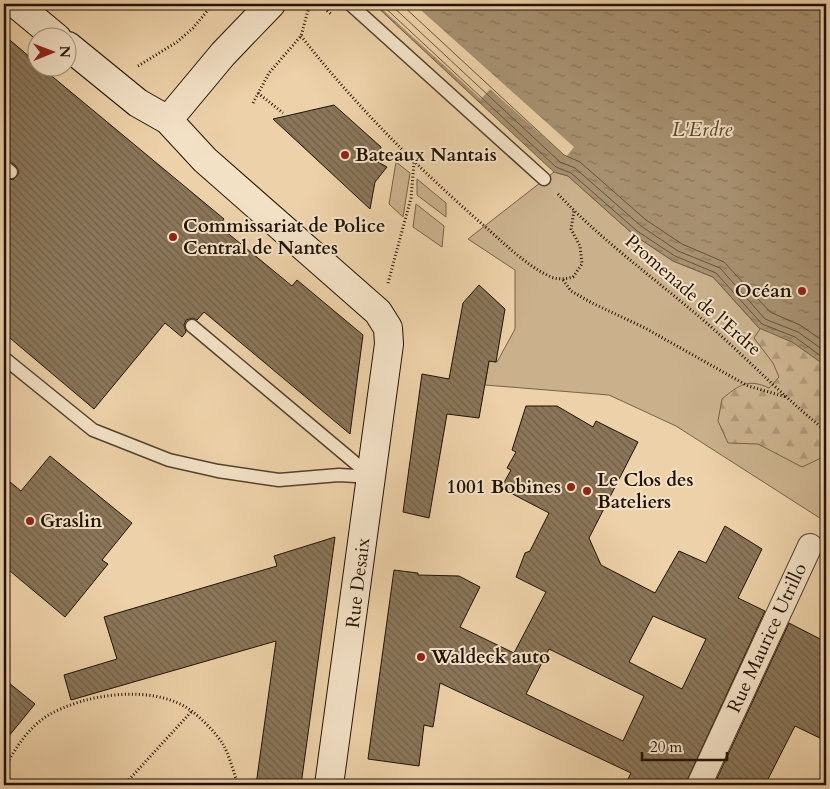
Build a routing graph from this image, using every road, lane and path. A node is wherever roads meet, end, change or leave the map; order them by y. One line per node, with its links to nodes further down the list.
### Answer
1 (16, 4): 8 (street)
2 (212, 4): 11 (path)
3 (271, 4): 15 (street)
4 (318, 4): 7 (path)
5 (350, 4): 17 (lane)
6 (309, 7): 9 (path)
7 (333, 16)
8 (46, 28)
9 (301, 36): 12 (path); 16 (path)
10 (78, 54): 15 (street)
11 (138, 67)
12 (258, 93): 13 (path); 14 (path)
13 (253, 103)
14 (283, 113)
15 (168, 120): 20 (street)
16 (414, 162): 19 (path); 20 (path)
17 (544, 179): 18 (path, Promenade de l'Erdre)
18 (574, 211): 19 (path); 23 (path, Promenade de l'Erdre)
19 (563, 280): 23 (path)
20 (378, 312): 25 (street, Rue Desaix)
21 (192, 326): 25 (lane)
22 (4, 358): 25 (lane)
23 (787, 398): 24 (path, Promenade de l'Erdre)
24 (826, 431)
25 (372, 477): 31 (street, Rue Desaix)
26 (810, 546): 32 (street, Rue Maurice Utrillo)
27 (192, 711): 28 (path); 29 (path); 30 (path)
28 (4, 769)
29 (124, 785)
30 (238, 785)
31 (329, 785)
32 (699, 785)

